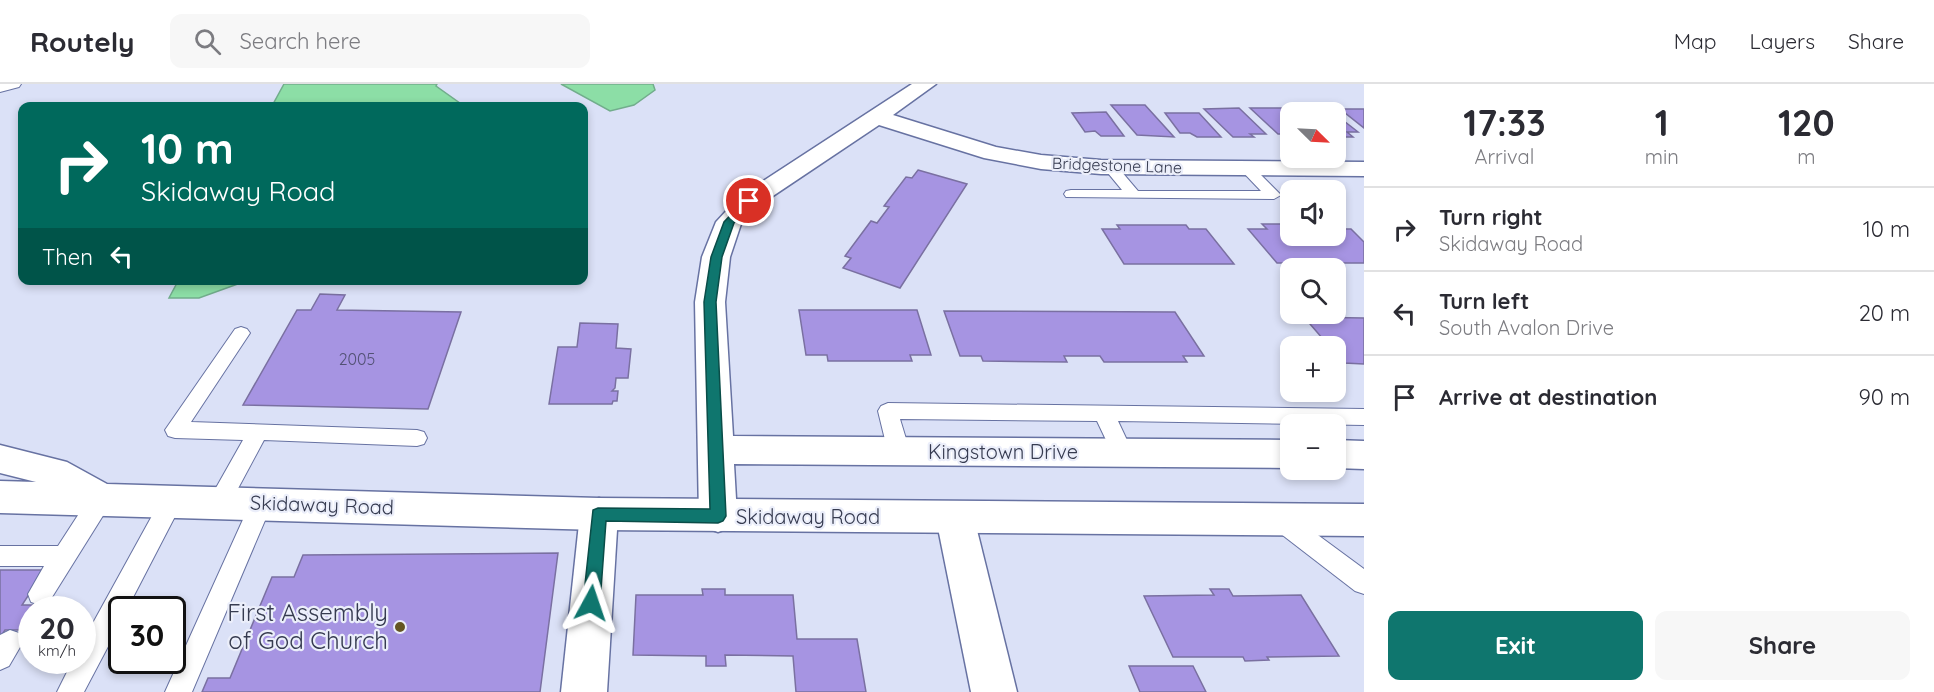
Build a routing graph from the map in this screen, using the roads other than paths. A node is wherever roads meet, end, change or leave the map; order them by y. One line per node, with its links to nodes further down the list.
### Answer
1 (15, 84): 3 (lane)
2 (926, 84): 4 (street)
3 (0, 88)
4 (876, 117): 5 (street, Bridgestone Lane); 17 (street)
5 (1110, 167): 6 (street, Bridgestone Lane); 9 (lane)
6 (1246, 168): 7 (street, Bridgestone Lane); 10 (lane)
7 (1364, 169)
8 (1071, 194): 9 (lane)
9 (1134, 195): 10 (lane)
10 (1274, 195): 11 (lane)
11 (1280, 195)
12 (241, 333): 15 (lane)
13 (1104, 414): 14 (lane); 18 (lane); 19 (lane)
14 (1364, 417)
15 (258, 432): 16 (lane); 27 (lane)
16 (417, 438)
17 (715, 450): 18 (street, Kingstown Drive); 30 (street)
18 (899, 452): 19 (street, Kingstown Drive)
19 (1122, 453): 20 (street, Kingstown Drive)
20 (1280, 454)
21 (1346, 454): 22 (street)
22 (1364, 455)
23 (0, 459): 25 (street)
24 (0, 497): 25 (street, Skidaway Road)
25 (101, 499): 26 (street, Skidaway Road); 35 (lane)
26 (171, 501): 27 (street, Skidaway Road); 38 (lane)
27 (219, 502): 28 (street, Skidaway Road)
28 (261, 504): 29 (street, Skidaway Road); 39 (lane)
29 (598, 514): 30 (street, Skidaway Road); 40 (street)
30 (718, 516): 31 (street, Skidaway Road)
31 (955, 518): 32 (street, Skidaway Road); 41 (street)
32 (1280, 520): 33 (street, Skidaway Road); 36 (lane)
33 (1364, 520)
34 (0, 556): 35 (lane)
35 (64, 556): 37 (lane)
36 (1364, 583)
37 (40, 594)
38 (70, 692)
39 (178, 692)
40 (584, 692)
41 (994, 692)

